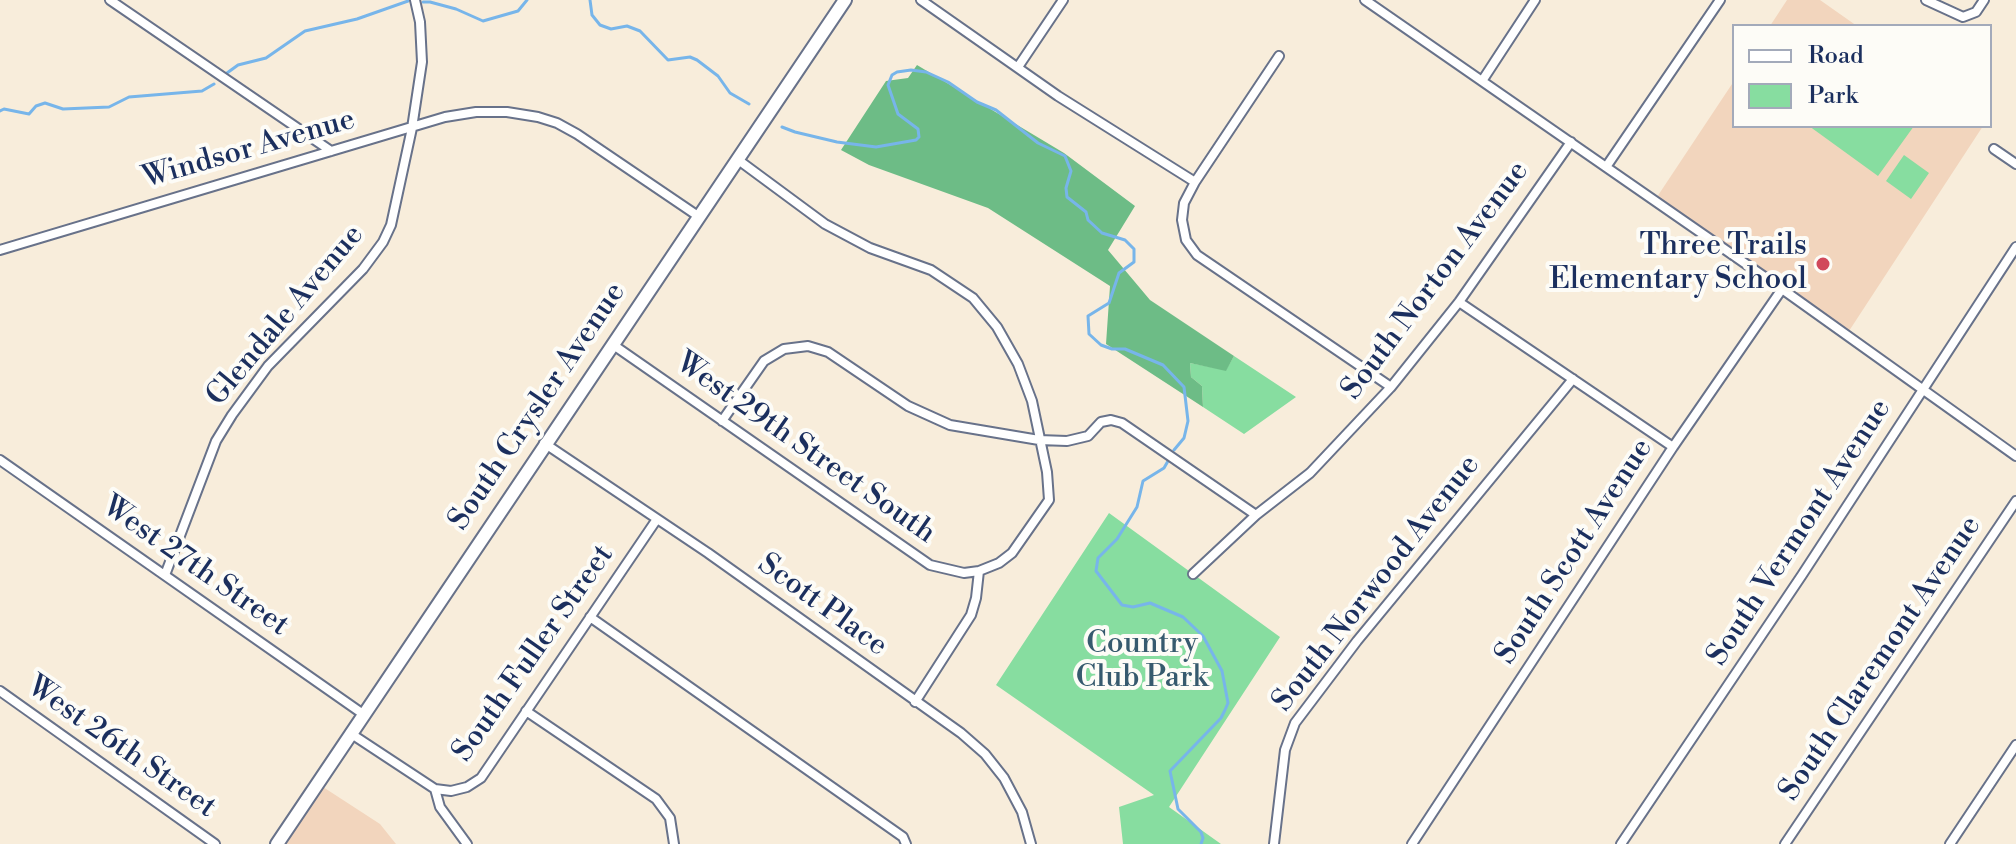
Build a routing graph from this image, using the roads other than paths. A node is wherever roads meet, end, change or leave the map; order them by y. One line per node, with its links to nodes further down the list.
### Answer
1 (110, 0): 18 (street)
2 (415, 0): 15 (street, Glendale Avenue)
3 (845, 0): 19 (main road, South Crysler Avenue)
4 (921, 0): 13 (street)
5 (1063, 0): 13 (street)
6 (1365, 0): 11 (street)
7 (1535, 0): 14 (street)
8 (1720, 0): 21 (street)
9 (1926, 0): 10 (street)
10 (1984, 0)
11 (1379, 4): 14 (street)
12 (1279, 56): 22 (street)
13 (1018, 67): 22 (street)
14 (1482, 81): 16 (street)
15 (412, 128): 18 (street, Windsor Avenue); 23 (street, Windsor Avenue); 43 (street, Glendale Avenue)
16 (1571, 142): 21 (street); 27 (street, South Norton Avenue)
17 (1994, 149): 20 (street)
18 (331, 151): 25 (street, Windsor Avenue)
19 (737, 159): 23 (main road, South Crysler Avenue); 33 (street)
20 (2016, 164)
21 (1606, 167): 26 (street)
22 (1195, 182): 30 (street)
23 (698, 216): 28 (main road, South Crysler Avenue)
24 (2016, 247): 31 (street, South Vermont Avenue)
25 (0, 250)
26 (1782, 289): 31 (street); 35 (street, South Scott Avenue)
27 (1459, 302): 29 (street); 30 (street, South Norton Avenue)
28 (612, 344): 32 (street, West 29th Street South); 34 (main road, South Crysler Avenue)
29 (1573, 379): 35 (street); 58 (street, South Norwood Avenue)
30 (1391, 387): 39 (street, South Norton Avenue)
31 (1923, 390): 36 (street); 60 (street, South Vermont Avenue)
32 (722, 421): 33 (street); 41 (street, West 29th Street South)
33 (1039, 440): 39 (street); 41 (street)
34 (544, 443): 40 (street, Scott Place); 48 (main road, South Crysler Avenue)
35 (1673, 447): 59 (street, South Scott Avenue)
36 (2016, 456)
37 (0, 460): 43 (street, West 27th Street)
38 (2016, 501): 61 (street, South Claremont Avenue)
39 (1256, 515): 42 (street, South Norton Avenue)
40 (657, 519): 44 (street, South Fuller Street); 46 (street, Scott Place)
41 (979, 571): 46 (street)
42 (1193, 574)
43 (165, 575): 48 (street, West 27th Street)
44 (590, 617): 47 (street, South Fuller Street); 56 (street)
45 (0, 691): 52 (street, West 26th Street)
46 (915, 702): 57 (street, Scott Place)
47 (526, 711): 51 (street, South Fuller Street); 55 (street)
48 (363, 714): 49 (main road, South Crysler Avenue)
49 (350, 733): 51 (street); 53 (main road, South Crysler Avenue)
50 (2016, 745): 62 (street)
51 (435, 789): 54 (street)
52 (215, 844)
53 (277, 844)
54 (467, 844)
55 (674, 844)
56 (906, 844)
57 (1031, 844)
58 (1274, 844)
59 (1412, 844)
60 (1621, 844)
61 (1785, 844)
62 (1950, 844)

